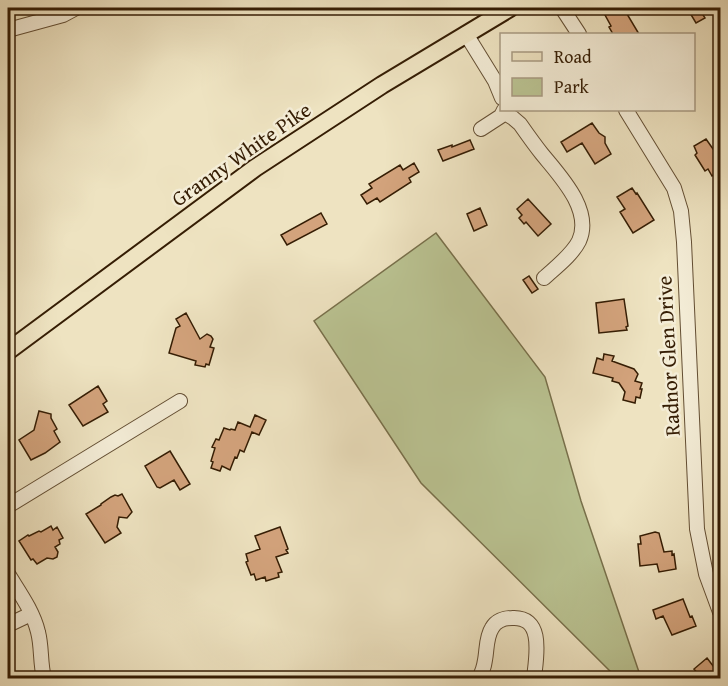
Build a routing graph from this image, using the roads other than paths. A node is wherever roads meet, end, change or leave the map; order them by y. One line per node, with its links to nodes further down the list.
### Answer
1 (76, 8): 4 (street)
2 (510, 8): 6 (main road, Granny White Pike)
3 (562, 8): 5 (street)
4 (8, 30)
5 (578, 33)
6 (466, 34): 7 (street); 12 (main road, Granny White Pike)
7 (500, 95)
8 (504, 111): 10 (street); 11 (street)
9 (627, 111): 16 (street, Radnor Glen Drive)
10 (481, 129)
11 (544, 278)
12 (8, 351)
13 (180, 401): 14 (street)
14 (8, 506)
15 (8, 573): 17 (street)
16 (720, 612)
17 (31, 614): 18 (street); 19 (street)
18 (8, 625)
19 (44, 678)
20 (479, 678): 21 (street)
21 (534, 678)

